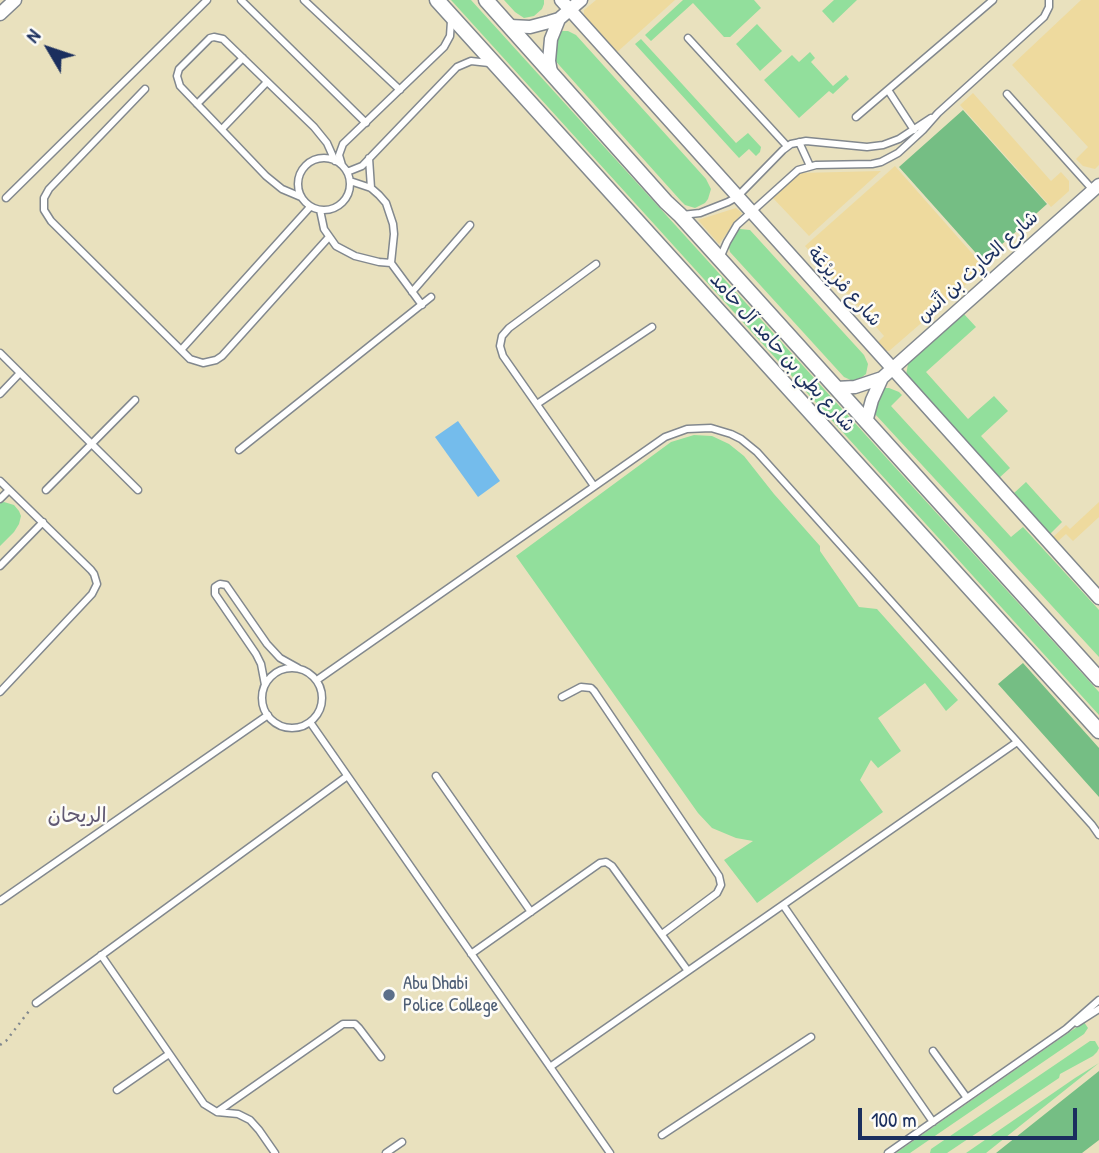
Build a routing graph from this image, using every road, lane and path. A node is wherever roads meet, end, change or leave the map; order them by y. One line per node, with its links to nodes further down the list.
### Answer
1 (15, 0): 12 (street)
2 (207, 0): 42 (lane)
3 (241, 0): 28 (lane)
4 (304, 0): 22 (lane)
5 (437, 0): 13 (street, شارع بطي بن حامد آل حامد)
6 (486, 0): 15 (street, شارع بطي بن حامد آل حامد)
7 (561, 0): 11 (street, شارع مْزِيرْعَة)
8 (581, 0): 11 (street)
9 (993, 0): 23 (lane)
10 (1049, 0): 26 (lane)
11 (570, 10): 14 (street); 41 (street, شارع مْزِيرْعَة)
12 (0, 14)
13 (450, 15): 18 (street, شارع بطي بن حامد آل حامد); 22 (lane)
14 (559, 19): 15 (street); 19 (street)
15 (510, 26): 19 (street, شارع بطي بن حامد آل حامد)
16 (688, 38): 32 (lane)
17 (243, 58): 20 (lane); 25 (lane); 25 (lane)
18 (494, 65): 33 (lane); 85 (street, شارع بطي بن حامد آل حامد)
19 (551, 72): 46 (street, شارع بطي بن حامد آل حامد)
20 (268, 82): 29 (lane); 34 (lane)
21 (145, 89): 56 (lane)
22 (400, 90): 28 (lane)
23 (888, 90): 27 (lane); 30 (lane)
24 (1007, 94): 39 (lane)
25 (197, 104): 29 (lane)
26 (938, 113): 30 (lane); 35 (lane)
27 (856, 117)
28 (366, 123): 36 (lane)
29 (222, 129): 40 (lane)
30 (914, 130): 31 (lane)
31 (799, 142): 32 (lane); 35 (lane)
32 (787, 146): 41 (lane)
33 (369, 158): 36 (lane); 38 (lane)
34 (335, 161): 36 (lane); 40 (lane)
35 (810, 166): 45 (lane)
36 (344, 169): 37 (lane)
37 (350, 181): 38 (lane); 44 (lane)
38 (371, 188): 50 (lane)
39 (1097, 190): 58 (street, شارع الحارِث بن أنَس)
40 (301, 197): 43 (lane)
41 (737, 197): 45 (street, شارع مْزِيرْعَة); 46 (lane)
42 (6, 198)
43 (310, 207): 44 (lane); 56 (lane)
44 (320, 210): 48 (lane)
45 (751, 212): 49 (lane); 58 (street, شارع مْزِيرْعَة)
46 (680, 215): 49 (street, شارع بطي بن حامد آل حامد)
47 (470, 225): 52 (lane)
48 (329, 237): 50 (lane); 56 (lane)
49 (719, 260): 61 (street, شارع بطي بن حامد آل حامد)
50 (391, 263): 52 (lane)
51 (596, 264): 64 (lane)
52 (412, 292): 54 (lane)
53 (431, 297): 54 (lane)
54 (422, 304): 67 (lane)
55 (652, 327): 64 (lane)
56 (181, 350)
57 (0, 353): 59 (lane)
58 (892, 369): 60 (street, شارع الحارِث بن أنَس); 76 (street, شارع مْزِيرْعَة)
59 (20, 373): 62 (lane); 66 (lane)
60 (882, 378): 61 (street, شارع الحارِث بن أنَس); 65 (street, شارع الحارِث بن أنَس)
61 (836, 388): 65 (street, شارع بطي بن حامد آل حامد)
62 (0, 394)
63 (135, 400): 66 (lane)
64 (537, 404): 69 (lane)
65 (866, 422): 78 (street, شارع بطي بن حامد آل حامد)
66 (91, 444): 70 (lane); 72 (lane)
67 (239, 450)
68 (0, 481): 71 (lane)
69 (594, 486): 79 (lane); 86 (lane)
70 (46, 489)
71 (9, 490): 73 (lane); 74 (lane)
72 (138, 490)
73 (0, 499)
74 (43, 522): 75 (lane); 81 (lane)
75 (0, 566)
76 (1099, 598)
77 (298, 668): 79 (lane); 80 (lane); 80 (lane)
78 (1099, 679)
79 (317, 680): 84 (lane)
80 (265, 685): 83 (lane)
81 (0, 692)
82 (562, 697): 93 (lane)
83 (268, 715): 84 (lane); 90 (lane)
84 (310, 722): 88 (lane)
85 (1099, 731)
86 (1017, 742): 89 (lane); 91 (lane)
87 (436, 776): 92 (lane)
88 (346, 777): 94 (lane); 95 (lane)
89 (1099, 833)
90 (0, 901)
91 (783, 905): 96 (lane); 110 (lane)
92 (531, 912): 93 (lane); 94 (lane)
93 (662, 934): 96 (lane)
94 (471, 954): 106 (lane)
95 (101, 955): 98 (lane); 104 (lane)
96 (688, 971): 106 (lane)
97 (1099, 1000): 100 (lane)
98 (36, 1003): 102 (path)
99 (1099, 1009): 100 (lane)
100 (1066, 1029): 108 (lane)
101 (811, 1037): 111 (lane)
102 (0, 1045)
103 (933, 1051): 108 (lane)
104 (169, 1054): 107 (lane); 109 (lane)
105 (381, 1057): 109 (lane)
106 (550, 1068): 115 (lane)
107 (117, 1090)
108 (967, 1098): 110 (lane)
109 (217, 1112): 113 (lane)
110 (933, 1122): 116 (lane)
111 (662, 1135)
112 (402, 1142): 114 (lane)
113 (275, 1153)
114 (386, 1153)
115 (610, 1153)
116 (888, 1153)

